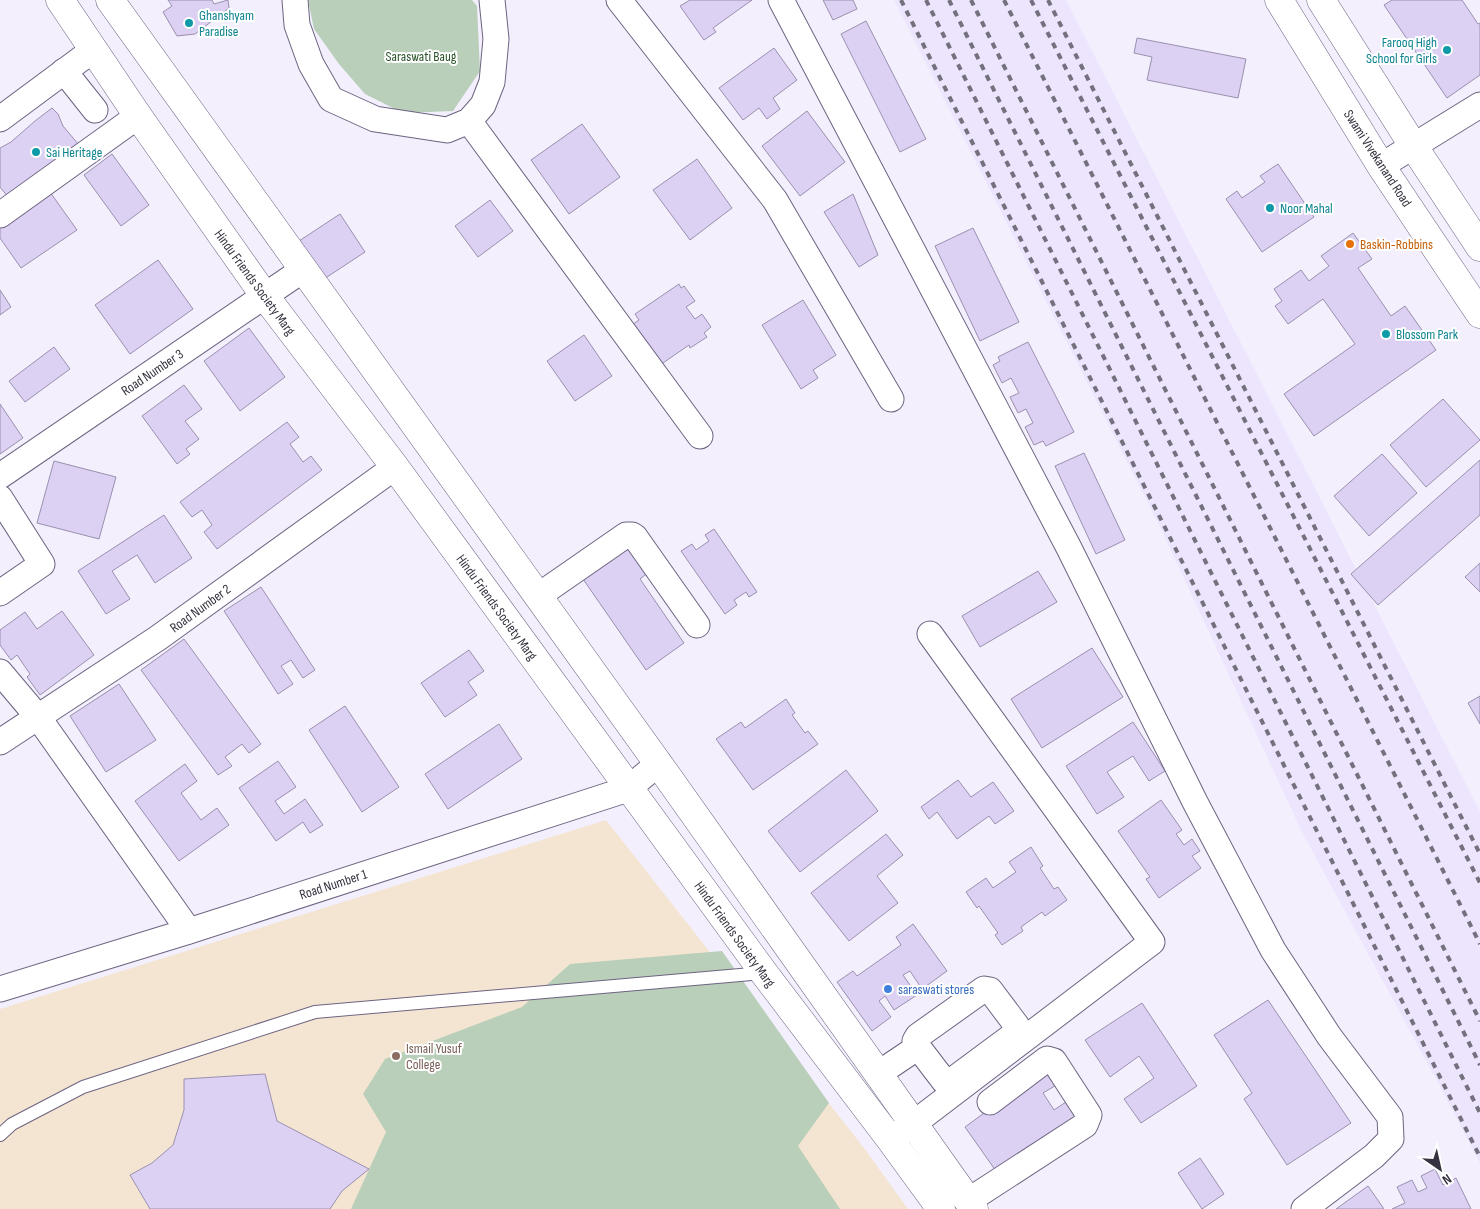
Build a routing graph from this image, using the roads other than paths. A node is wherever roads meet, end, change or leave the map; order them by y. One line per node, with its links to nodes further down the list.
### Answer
1 (60, 0): 9 (street, Hindu Friends Society Marg)
2 (110, 0): 20 (street)
3 (295, 0): 15 (street)
4 (492, 0): 15 (street)
5 (619, 0): 23 (street)
6 (781, 0): 50 (street)
7 (1279, 0): 17 (street, Swami Vivekanand Road)
8 (1321, 0): 16 (street)
9 (93, 50): 10 (street); 13 (street, Hindu Friends Society Marg)
10 (64, 71): 12 (street); 14 (street)
11 (1480, 105): 16 (street)
12 (96, 110)
13 (138, 116): 18 (street); 21 (street, Hindu Friends Society Marg)
14 (0, 119)
15 (469, 121): 24 (street)
16 (1414, 147): 17 (street); 19 (street)
17 (1381, 166): 22 (street, Swami Vivekanand Road)
18 (0, 215)
19 (1480, 246)
20 (304, 269): 21 (street, Road Number 3); 29 (street)
21 (264, 296): 25 (street, Hindu Friends Society Marg); 26 (street, Road Number 3)
22 (1480, 314)
23 (891, 399)
24 (700, 436)
25 (395, 466): 33 (street, Road Number 2); 36 (street, Hindu Friends Society Marg)
26 (0, 476)
27 (0, 498): 28 (street)
28 (0, 593)
29 (538, 596): 30 (street); 35 (street)
30 (697, 625)
31 (930, 634): 40 (street)
32 (0, 672): 33 (street)
33 (38, 717): 34 (street, Road Number 2); 37 (street)
34 (0, 742)
35 (658, 763): 36 (street, Road Number 1); 44 (street)
36 (628, 789): 37 (street, Road Number 1); 38 (street, Hindu Friends Society Marg)
37 (189, 931): 39 (street, Road Number 1)
38 (764, 973): 46 (lane); 47 (street, Hindu Friends Society Marg)
39 (0, 989)
40 (1023, 1040): 42 (street); 43 (street)
41 (918, 1047): 44 (street)
42 (1041, 1064): 43 (street); 48 (street)
43 (981, 1071): 45 (street)
44 (878, 1074): 45 (street)
45 (913, 1124): 47 (street); 48 (street)
46 (0, 1135)
47 (890, 1139): 49 (street, Hindu Friends Society Marg)
48 (971, 1205)
49 (941, 1209)
50 (1304, 1209)

